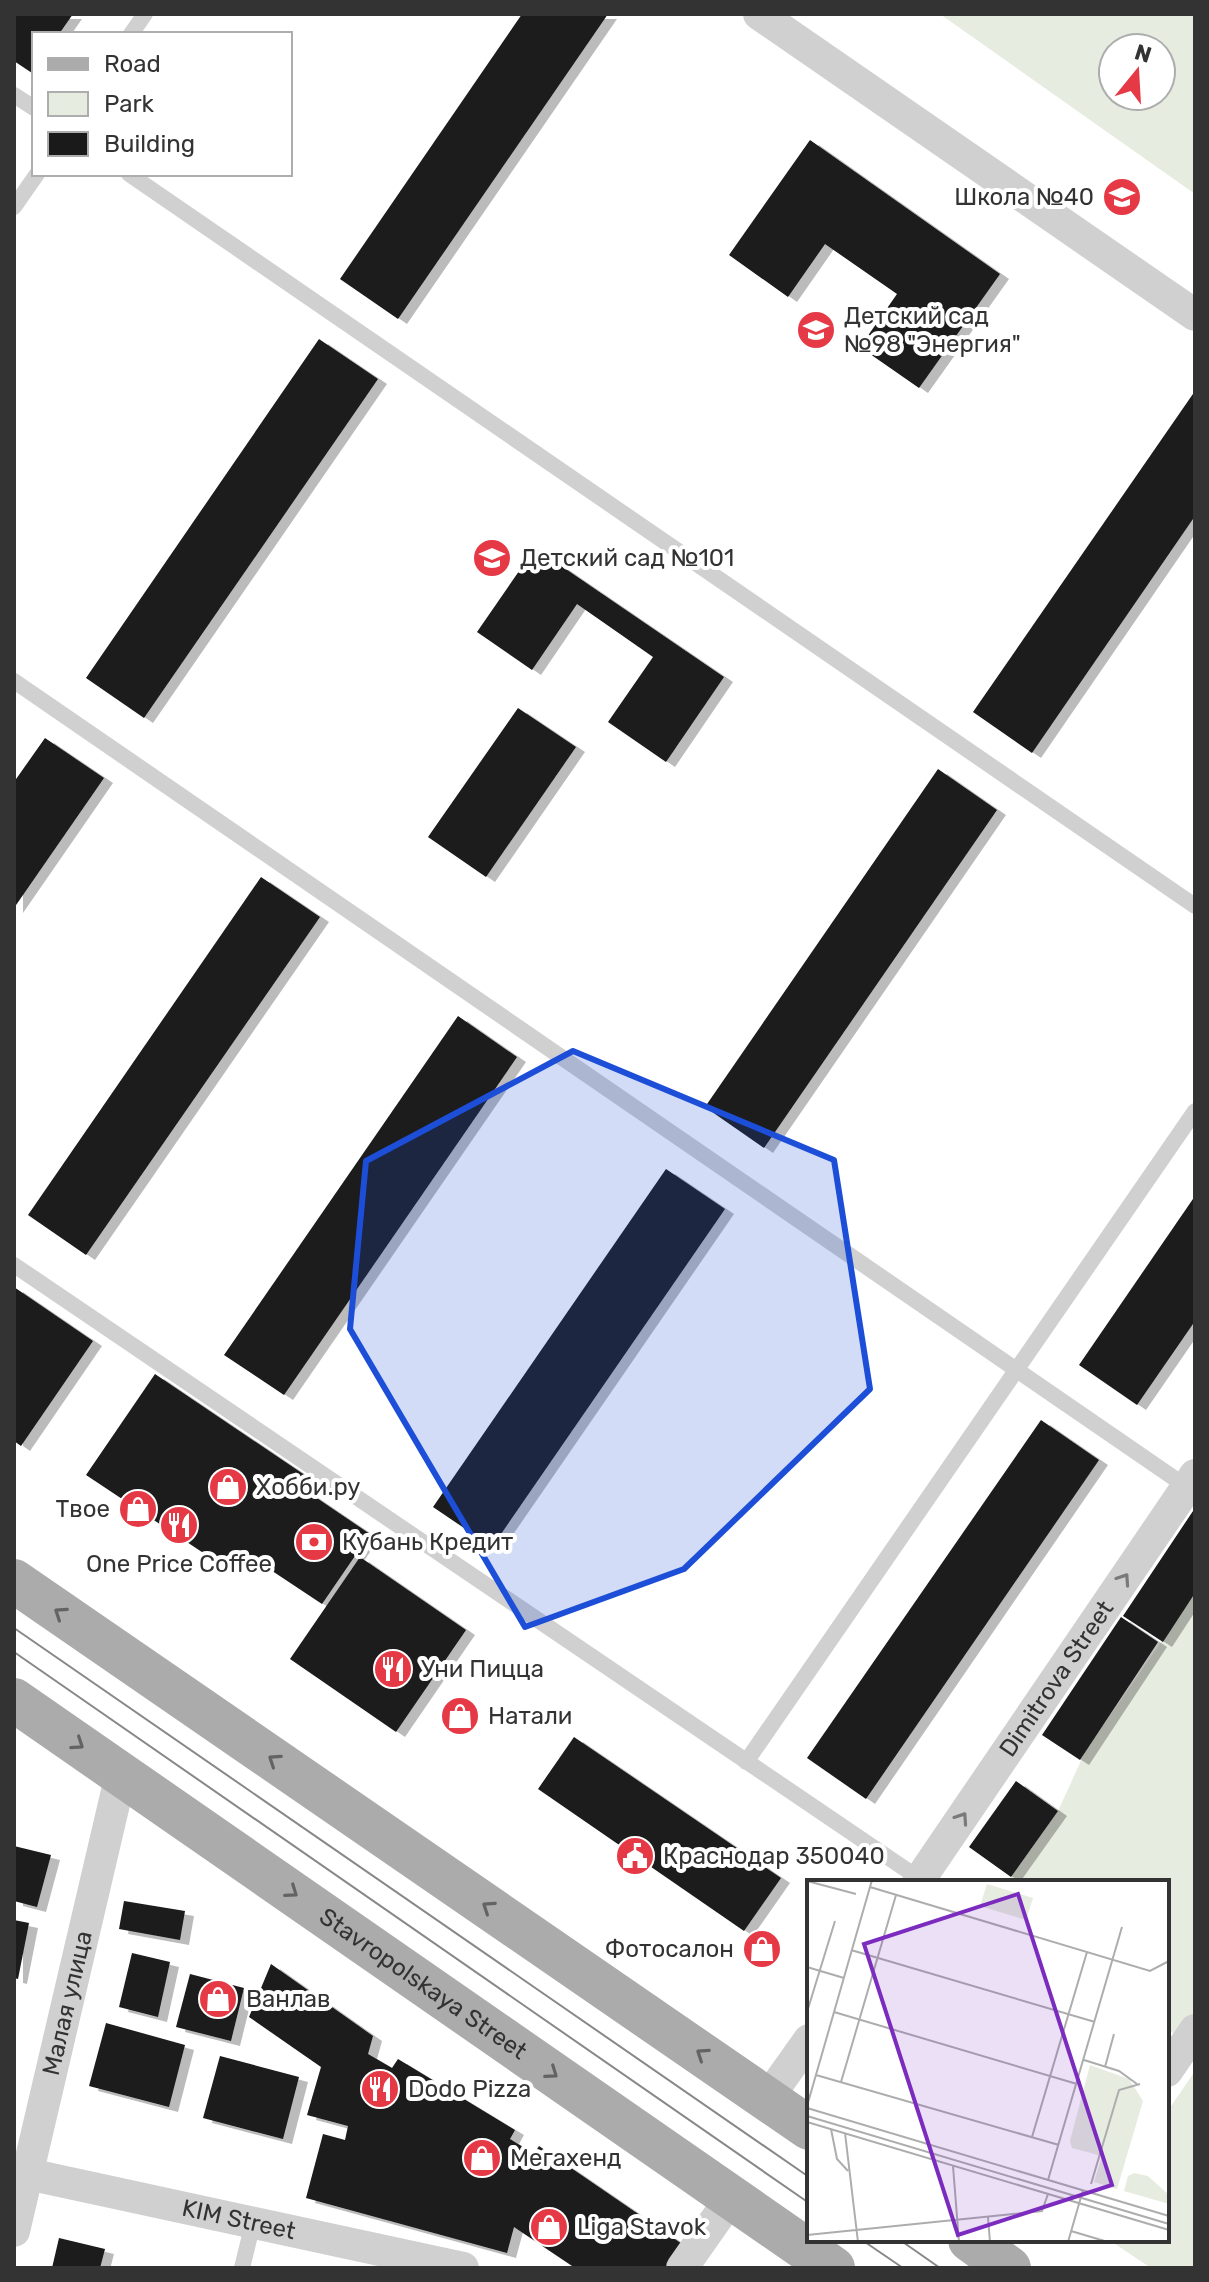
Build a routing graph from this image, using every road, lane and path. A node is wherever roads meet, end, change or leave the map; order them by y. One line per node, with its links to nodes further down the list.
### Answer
1 (145, 14): 3 (lane)
2 (759, 14): 9 (street)
3 (132, 32)
4 (14, 95): 5 (lane)
5 (32, 107)
6 (36, 176): 8 (lane)
7 (132, 176): 11 (lane)
8 (14, 207)
9 (1195, 315)
10 (14, 681): 14 (lane)
11 (1195, 906)
12 (1195, 1111): 14 (lane)
13 (14, 1265): 18 (lane)
14 (1017, 1370): 15 (lane); 18 (lane)
15 (1191, 1481): 21 (street, Dimitrova Street, one-way to 15)
16 (14, 1581): 25 (main road, one-way to 16)
17 (14, 1700): 19 (main road, Stavropolskaya Street, one-way to 19)
18 (746, 1762): 20 (lane)
19 (121, 1774): 27 (street, Малая улица); 28 (main road, Stavropolskaya Street, one-way to 28)
20 (918, 1880)
21 (920, 1880)
22 (1195, 2030): 24 (street)
23 (807, 2043): 25 (street)
24 (1169, 2068)
25 (767, 2099): 26 (main road)
26 (807, 2127)
27 (20, 2172): 29 (street, KIM Street); 30 (street, Малая улица)
28 (731, 2198): 34 (street); 35 (main road, Stavropolskaya Street)
29 (253, 2223): 32 (lane); 33 (street, KIM Street)
30 (14, 2231)
31 (973, 2242): 36 (main road)
32 (242, 2268)
33 (463, 2268)
34 (682, 2268)
35 (833, 2268)
36 (1009, 2268)

